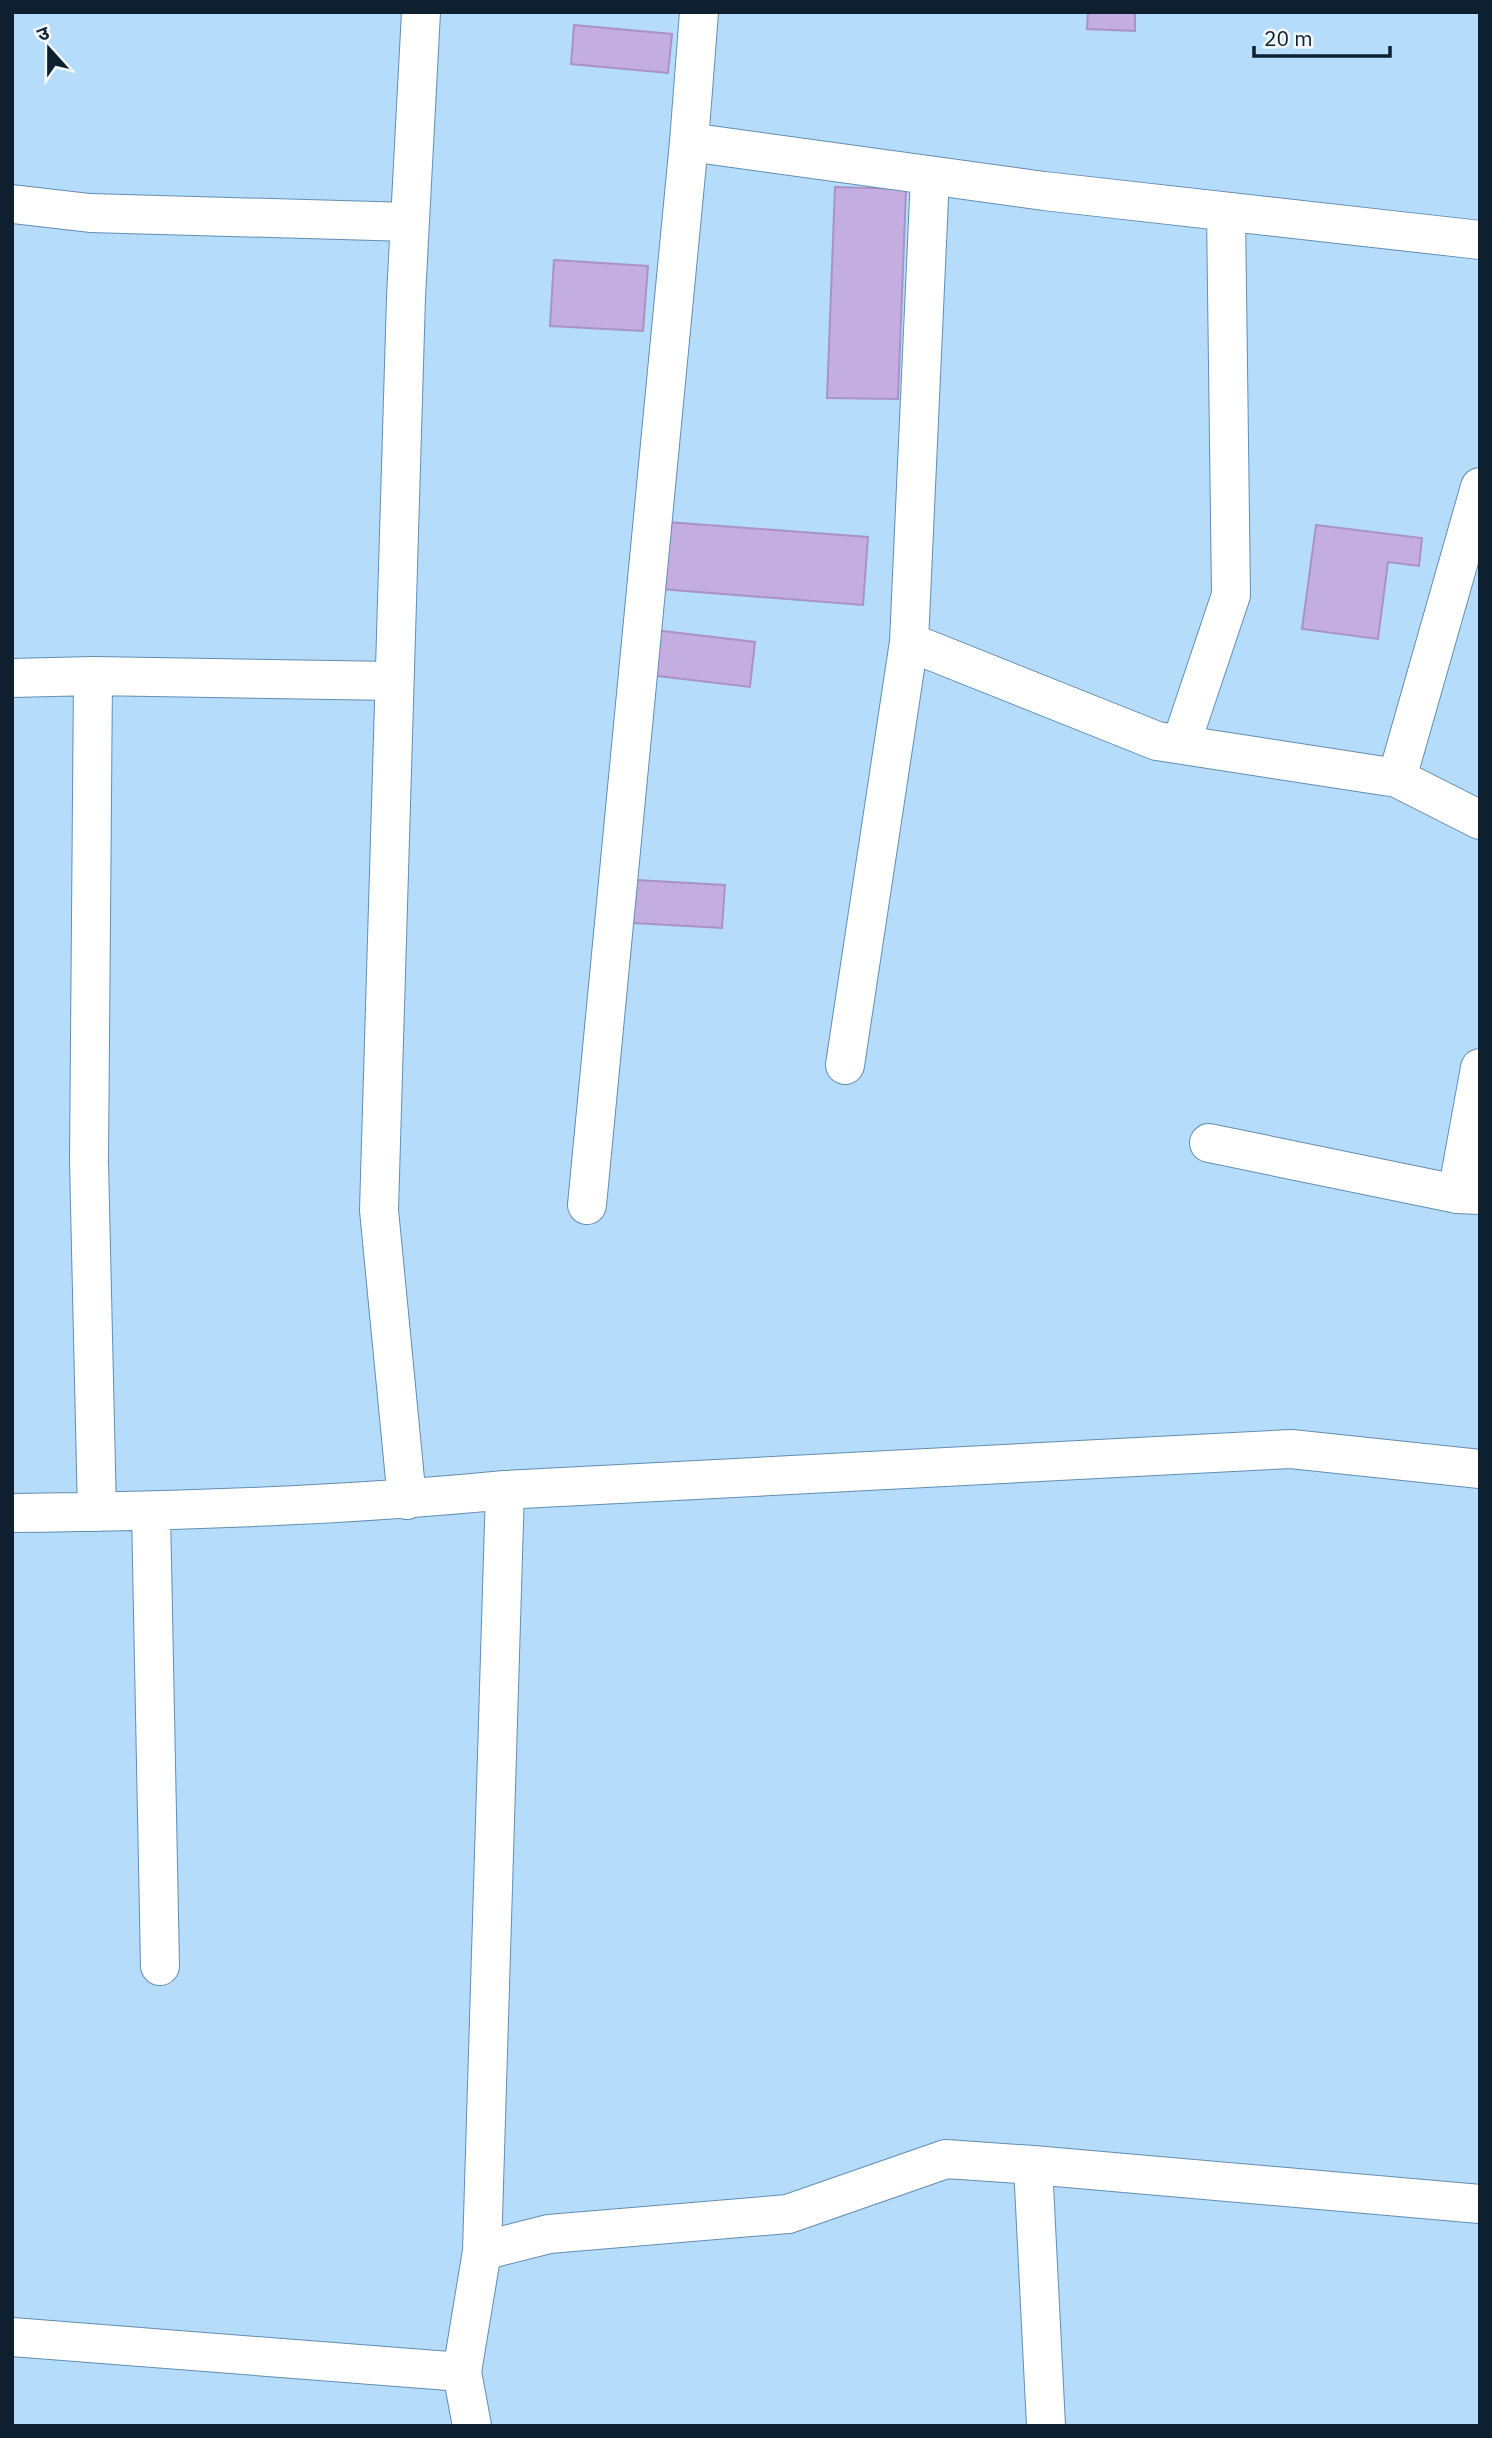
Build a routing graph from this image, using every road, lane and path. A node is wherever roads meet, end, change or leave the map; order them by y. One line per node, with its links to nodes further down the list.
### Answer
1 (421, 12): 7 (street)
2 (699, 12): 3 (street)
3 (689, 142): 4 (street); 21 (street)
4 (930, 176): 6 (street); 10 (street)
5 (12, 204): 7 (street)
6 (1226, 212): 8 (street); 14 (street)
7 (410, 222): 13 (street)
8 (1480, 240)
9 (1480, 487): 15 (street)
10 (909, 642): 14 (street); 17 (street)
11 (93, 676): 12 (street); 13 (street); 26 (street)
12 (12, 677)
13 (394, 681): 24 (street)
14 (1181, 744): 15 (street)
15 (1397, 778): 16 (street)
16 (1480, 820)
17 (845, 1065)
18 (1480, 1068): 20 (street)
19 (1209, 1143): 20 (street)
20 (1468, 1195)
21 (587, 1205)
22 (1480, 1469): 23 (street)
23 (505, 1490): 24 (street); 31 (street)
24 (407, 1500): 25 (street)
25 (151, 1511): 26 (street); 28 (street)
26 (97, 1512): 27 (street)
27 (12, 1513)
28 (160, 1966)
29 (1033, 2165): 30 (street); 31 (street); 35 (street)
30 (1480, 2204)
31 (482, 2252): 33 (street)
32 (12, 2337): 33 (street)
33 (462, 2372): 34 (street)
34 (472, 2426)
35 (1046, 2426)

